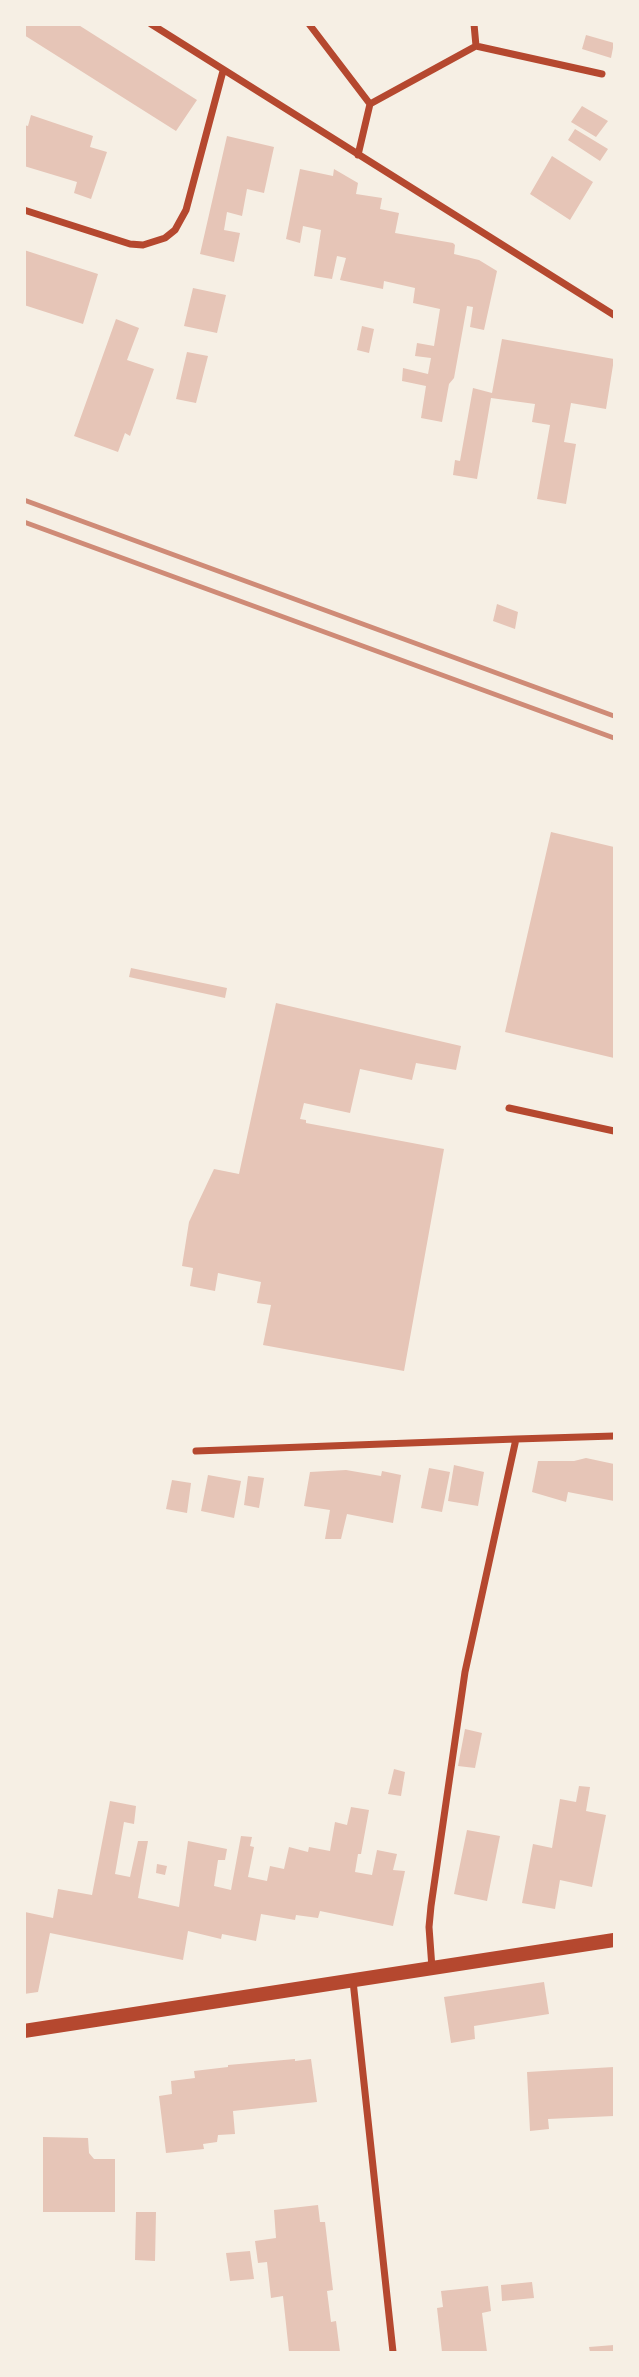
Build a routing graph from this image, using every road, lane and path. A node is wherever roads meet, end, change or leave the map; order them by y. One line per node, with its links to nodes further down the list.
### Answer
1 (151, 24): 5 (street)
2 (309, 24): 7 (street)
3 (474, 24): 4 (street)
4 (476, 46): 6 (street); 7 (street)
5 (223, 71): 8 (street); 9 (street)
6 (602, 74)
7 (370, 104): 8 (street)
8 (358, 155): 10 (street)
9 (24, 210)
10 (614, 315)
11 (509, 1108): 12 (street)
12 (614, 1131)
13 (614, 1436): 14 (street)
14 (516, 1439): 15 (street); 17 (street)
15 (195, 1451)
16 (614, 1940): 17 (main road)
17 (432, 1969): 18 (main road)
18 (352, 1980): 19 (main road); 20 (street)
19 (24, 2031)
20 (393, 2353)

